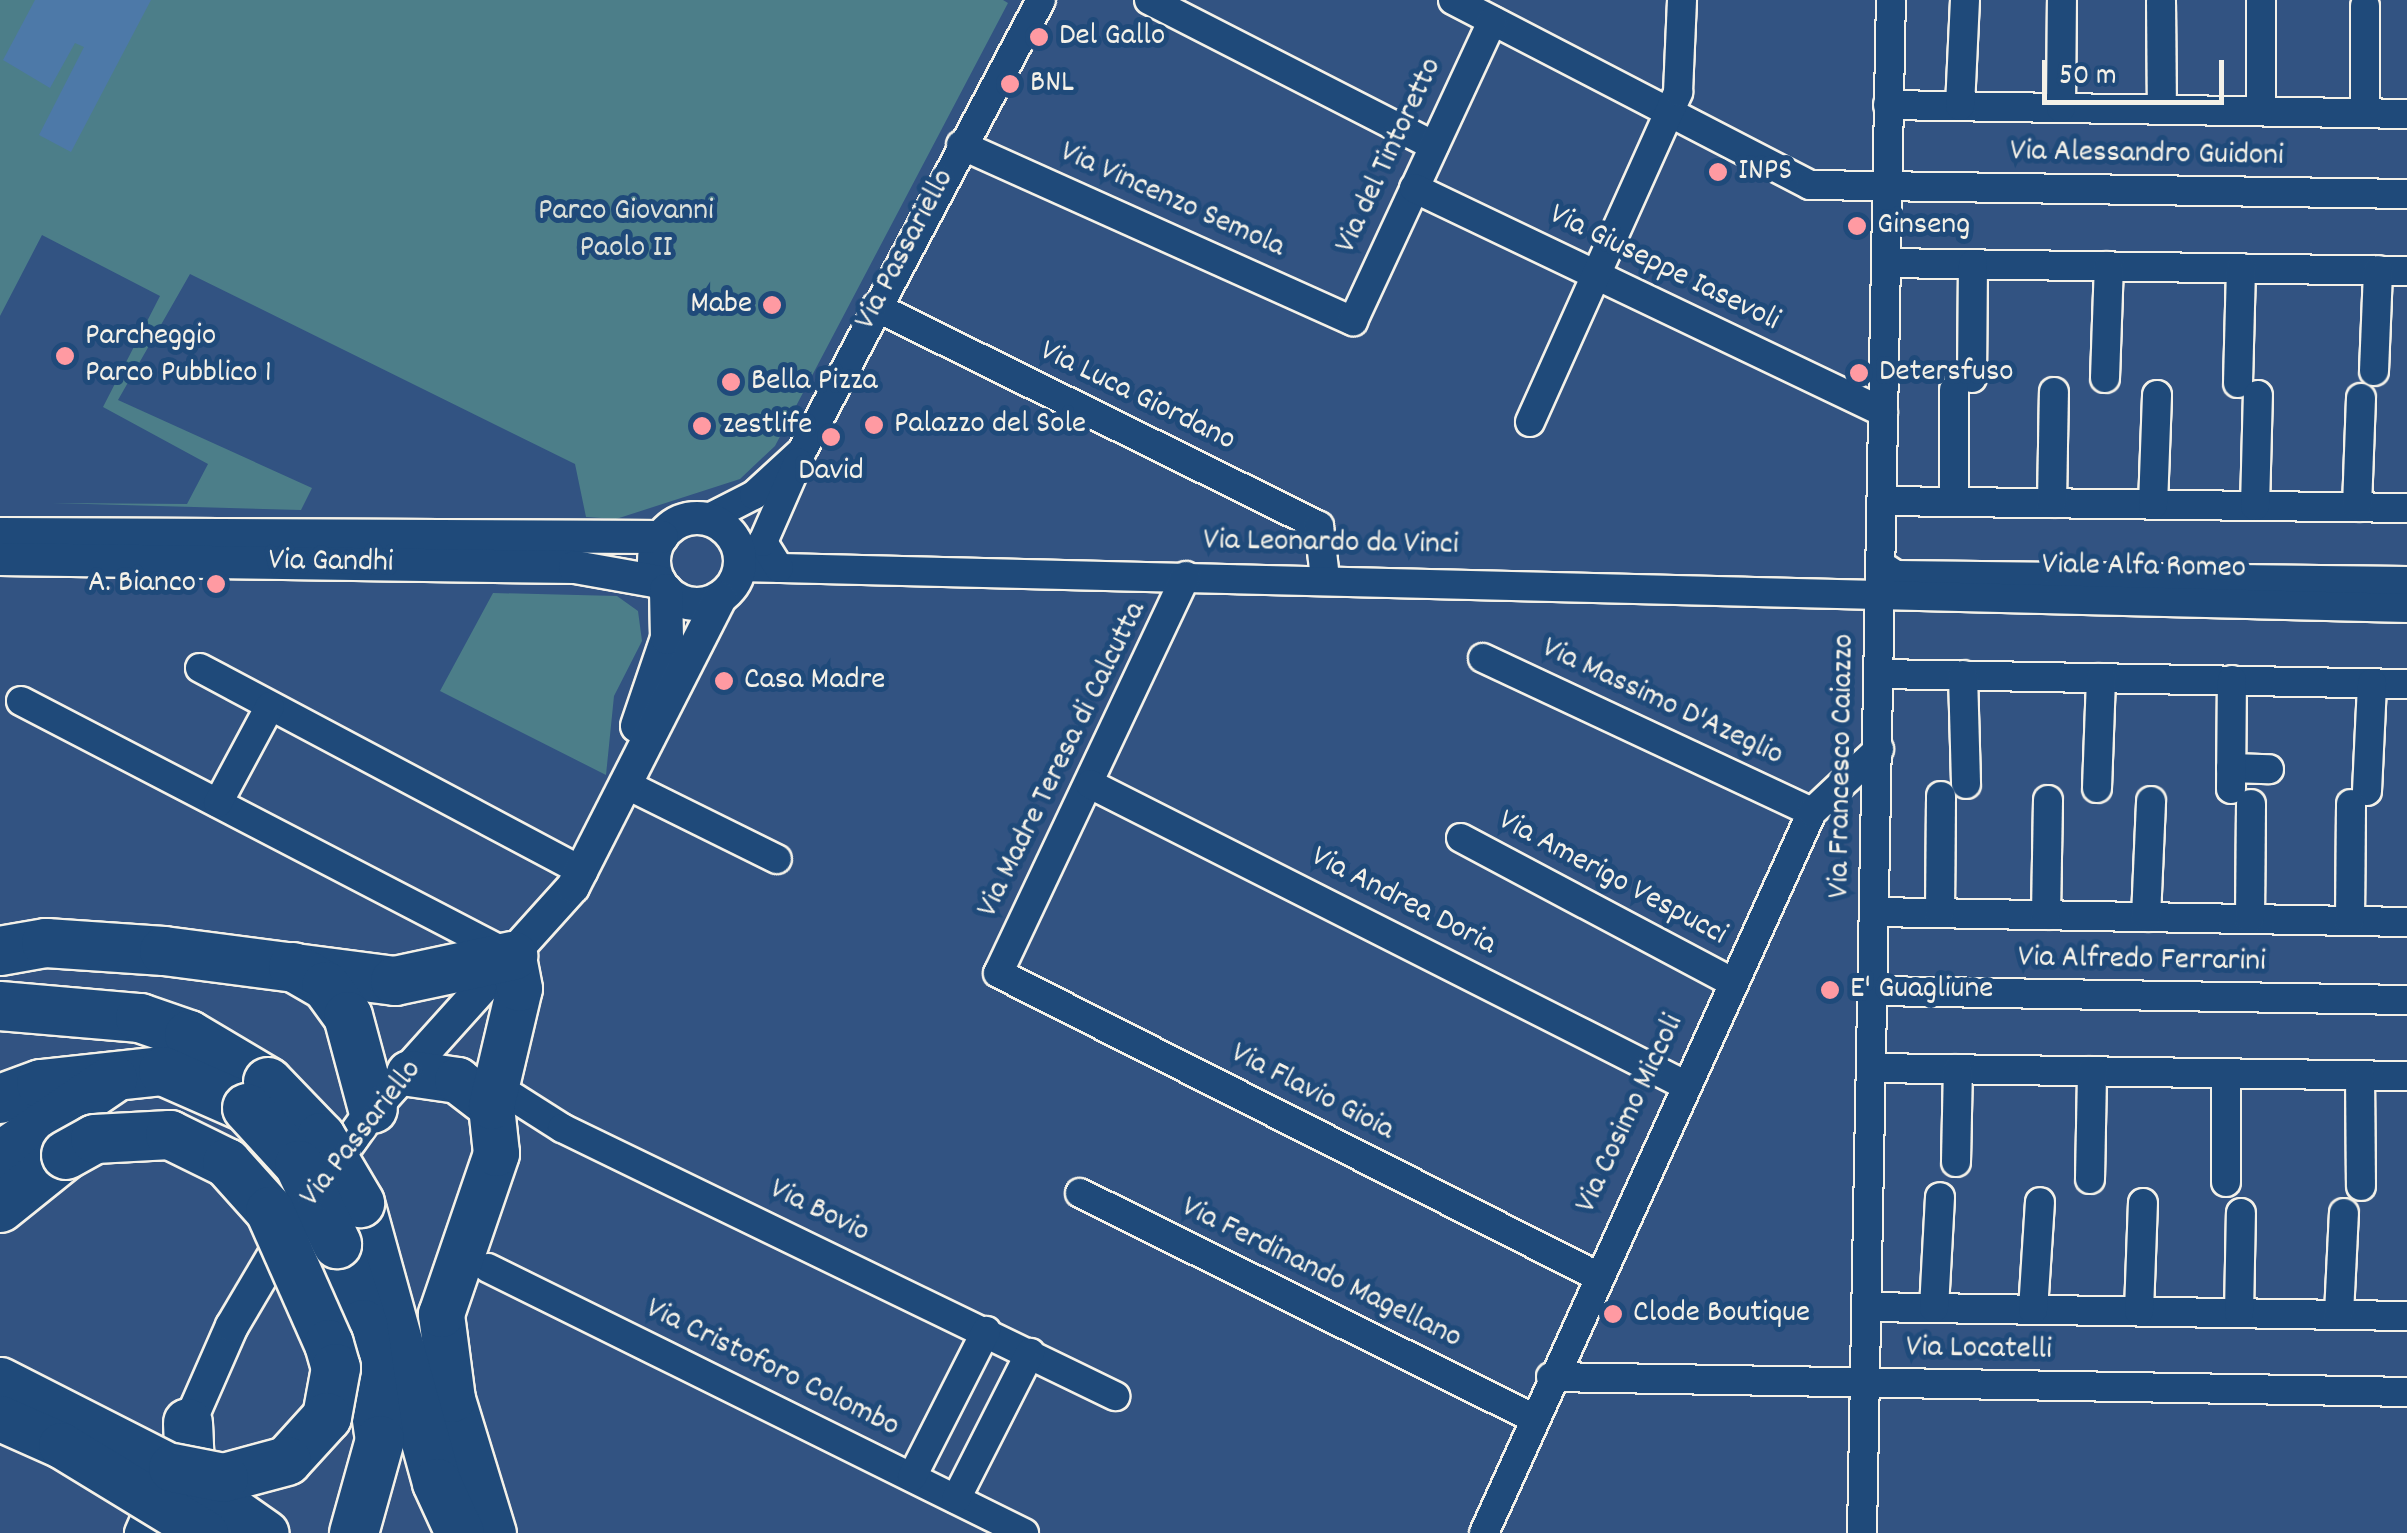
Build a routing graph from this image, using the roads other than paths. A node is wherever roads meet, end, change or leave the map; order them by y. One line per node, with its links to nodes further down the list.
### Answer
1 (1040, 0): 20 (street, Via Passariello)
2 (1150, 0): 21 (street)
3 (1453, 0): 11 (street, Via Alessandro Guidoni)
4 (1682, 0): 18 (street)
5 (1890, 0): 12 (street, Via Francesco Caiazzo)
6 (1966, 0): 13 (street)
7 (2062, 0): 14 (street)
8 (2261, 0): 16 (street)
9 (2161, 2): 15 (street)
10 (2365, 6): 17 (street)
11 (1492, 21): 18 (street, Via Alessandro Guidoni); 21 (street, Via del Tintoretto)
12 (1888, 104): 13 (street); 22 (street, Via Francesco Caiazzo)
13 (1960, 106): 14 (street)
14 (2062, 108): 15 (street)
15 (2162, 110): 16 (street)
16 (2261, 111): 17 (street)
17 (2365, 113): 19 (street)
18 (1670, 114): 22 (street, Via Alessandro Guidoni); 31 (street)
19 (2407, 114)
20 (962, 144): 32 (street, Via Passariello); 33 (street, Via Vincenzo Semola)
21 (1434, 146): 23 (street, Via del Tintoretto)
22 (1887, 186): 24 (street, Via Alessandro Guidoni); 25 (street, Via Francesco Caiazzo)
23 (1414, 188): 31 (street, Via Giuseppe Iasevoli); 33 (street, Via del Tintoretto)
24 (2407, 194)
25 (1886, 263): 26 (street); 39 (street, Via Francesco Caiazzo)
26 (1973, 264): 27 (street); 43 (street)
27 (2109, 266): 28 (street); 35 (street)
28 (2240, 268): 29 (street); 46 (street)
29 (2378, 270): 30 (street); 34 (street)
30 (2407, 271)
31 (1594, 274): 39 (street, Via Giuseppe Iasevoli); 40 (street)
32 (876, 307): 41 (street, Via Passariello); 57 (street, Via Luca Giordano)
33 (1353, 321)
34 (2374, 370)
35 (2105, 378)
36 (2054, 392): 44 (street)
37 (2157, 394): 45 (street)
38 (2361, 398): 47 (street)
39 (1883, 412): 42 (street, Via Francesco Caiazzo)
40 (1530, 422)
41 (802, 451): 49 (street, Via Passariello); 55 (street)
42 (1882, 501): 43 (street); 53 (street, Via Francesco Caiazzo)
43 (1954, 502): 44 (street)
44 (2052, 504): 45 (street)
45 (2153, 505): 46 (street)
46 (2256, 506): 47 (street)
47 (2356, 508): 48 (street)
48 (2407, 508)
49 (707, 519): 51 (street, Via Passariello); 54 (street)
50 (0, 534): 51 (street, Via Gandhi)
51 (662, 537): 59 (street, Via Passariello)
52 (0, 559): 59 (street, Via Gandhi)
53 (1882, 566): 58 (street); 60 (street, Via Francesco Caiazzo)
54 (740, 567): 55 (street, Via Leonardo da Vinci); 61 (street, Via Passariello)
55 (779, 568): 56 (street, Via Leonardo da Vinci)
56 (1186, 576): 57 (street, Via Leonardo da Vinci); 76 (street, Via Madre Teresa di Calcutta)
57 (1325, 578): 60 (street, Via Leonardo da Vinci)
58 (2407, 581)
59 (663, 586): 61 (street); 75 (street, Via Passariello)
60 (1881, 595): 62 (street, Viale Alfa Romeo); 65 (street, Via Francesco Caiazzo)
61 (720, 598): 75 (street, Via Passariello)
62 (2407, 608)
63 (1483, 658): 82 (street, Via Massimo D'Azeglio)
64 (200, 668): 72 (street)
65 (1880, 674): 66 (street); 73 (street, Via Francesco Caiazzo)
66 (1963, 675): 67 (street); 87 (street)
67 (2101, 678): 68 (street); 78 (street)
68 (2232, 680): 69 (street); 77 (street)
69 (2372, 683): 70 (street); 91 (street)
70 (2407, 684)
71 (21, 700): 81 (street)
72 (270, 706): 81 (street); 85 (street)
73 (1879, 749): 82 (street, Via Cosimo Miccoli); 86 (street, Via Francesco Caiazzo)
74 (2268, 769): 77 (street)
75 (631, 777): 84 (street); 85 (street, Via Passariello)
76 (1090, 784): 96 (street, Via Madre Teresa di Calcutta); 109 (street, Via Andrea Doria)
77 (2238, 787): 90 (street)
78 (2097, 788)
79 (2048, 800): 88 (street)
80 (2151, 800): 89 (street)
81 (218, 804): 94 (street)
82 (1812, 812): 97 (street, Via Cosimo Miccoli)
83 (1460, 838): 97 (street, Via Amerigo Vespucci)
84 (777, 859)
85 (584, 872): 94 (street, Via Passariello)
86 (1876, 912): 87 (street); 98 (street, Via Francesco Caiazzo)
87 (1940, 913): 88 (street)
88 (2046, 915): 89 (street)
89 (2146, 917): 90 (street)
90 (2250, 919): 91 (street)
91 (2350, 920): 92 (street)
92 (2407, 922)
93 (0, 952): 95 (highway)
94 (513, 956): 95 (highway); 105 (street, Via Passariello); 111 (highway)
95 (286, 963): 113 (highway)
96 (998, 973): 128 (street, Via Flavio Gioia)
97 (1730, 981): 109 (street, Via Cosimo Miccoli)
98 (1875, 991): 99 (street, Via Alfredo Ferrarini); 101 (street, Via Francesco Caiazzo)
99 (2407, 1000)
100 (0, 1006): 110 (highway)
101 (1874, 1068): 102 (street); 129 (street, Via Francesco Caiazzo)
102 (1958, 1069): 104 (street); 115 (street)
103 (126, 1070): 110 (highway); 112 (highway); 114 (highway)
104 (2092, 1072): 106 (street); 116 (street)
105 (409, 1073): 111 (highway); 113 (street, Via Passariello)
106 (2226, 1074): 107 (street); 117 (street)
107 (2360, 1075): 108 (street); 118 (street)
108 (2407, 1076)
109 (1683, 1084): 128 (street, Via Cosimo Miccoli)
110 (257, 1095): 126 (highway, bridge)
111 (493, 1096): 136 (street, Via Bovio); 157 (highway)
112 (0, 1099)
113 (372, 1109): 145 (street, Via Passariello)
114 (0, 1156)
115 (1956, 1162)
116 (2090, 1178)
117 (2226, 1182)
118 (2362, 1186)
119 (1080, 1194): 144 (street, Via Ferdinando Magellano)
120 (2040, 1202): 131 (street)
121 (2142, 1203): 132 (street)
122 (0, 1208): 147 (highway, bridge)
123 (1945, 1210): 130 (street)
124 (2242, 1212): 133 (street)
125 (2344, 1214): 134 (street)
126 (348, 1223): 146 (highway); 156 (highway)
127 (488, 1268): 148 (street, Via Cristoforo Colombo)
128 (1595, 1275): 138 (street, Via Cosimo Miccoli)
129 (1868, 1307): 130 (street); 140 (street, Via Francesco Caiazzo)
130 (1934, 1308): 131 (street)
131 (2033, 1310): 132 (street)
132 (2139, 1311): 133 (street)
133 (2239, 1313): 134 (street)
134 (2339, 1314): 135 (street)
135 (2407, 1316)
136 (986, 1331): 137 (street, Via Bovio); 148 (street)
137 (1030, 1353): 142 (street, Via Bovio); 149 (street)
138 (1551, 1377): 140 (street, Via Locatelli); 144 (street, Via Cosimo Miccoli)
139 (0, 1380): 147 (highway, bridge)
140 (1866, 1383): 141 (street, Via Locatelli); 160 (street, Via Francesco Caiazzo)
141 (2407, 1392)
142 (1115, 1396)
143 (0, 1418): 152 (highway, bridge)
144 (1532, 1418): 159 (street, Via Cosimo Miccoli)
145 (188, 1423): 150 (street, Via Passariello); 151 (highway)
146 (380, 1440): 154 (highway); 155 (highway)
147 (173, 1468): 153 (highway, bridge)
148 (912, 1477): 149 (street, Via Cristoforo Colombo)
149 (956, 1499): 158 (street, Via Cristoforo Colombo)
150 (140, 1533)
151 (195, 1533)
152 (205, 1533)
153 (266, 1533)
154 (354, 1533)
155 (390, 1533)
156 (460, 1533)
157 (492, 1533)
158 (1024, 1533)
159 (1484, 1533)
160 (1862, 1533)

